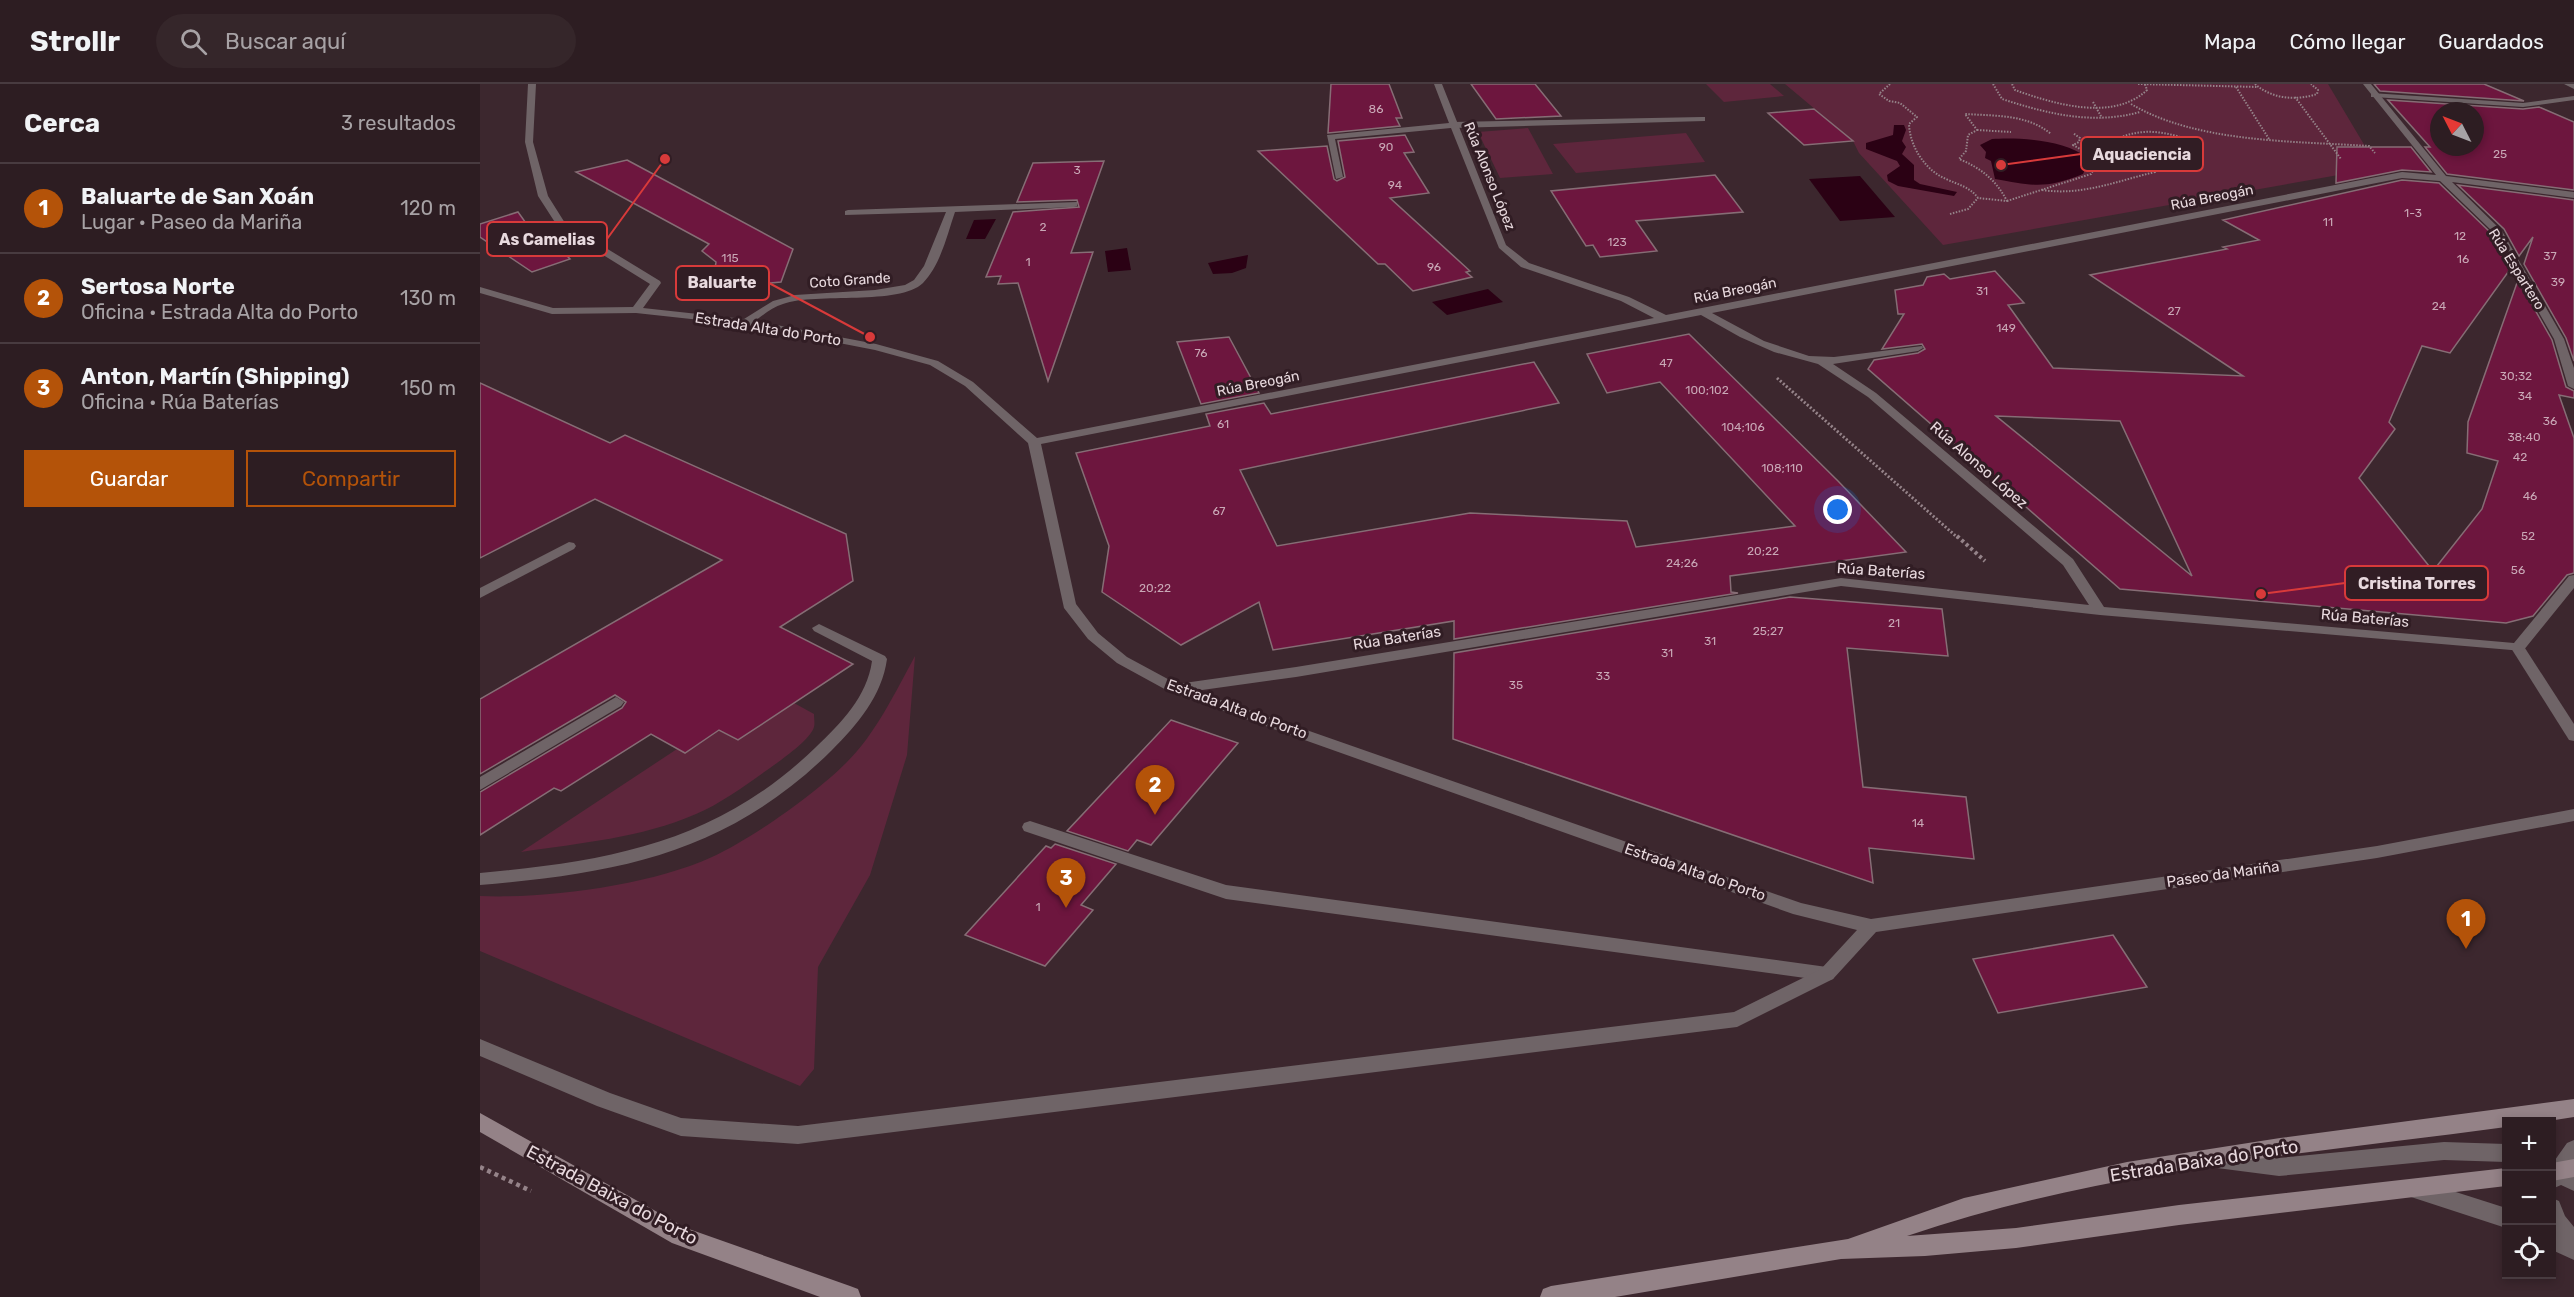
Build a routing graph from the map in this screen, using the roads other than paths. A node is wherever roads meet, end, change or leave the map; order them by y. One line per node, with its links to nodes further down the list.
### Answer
1 (532, 84): 17 (street)
2 (1438, 84): 9 (street, Rúa Alonso López)
3 (2367, 84): 6 (street, Rúa Espartero)
4 (2568, 84): 5 (street)
5 (2574, 87)
6 (2373, 95): 7 (street); 11 (street, Rúa Espartero)
7 (2574, 98)
8 (1702, 119): 9 (street)
9 (1453, 125): 10 (street); 19 (street, Rúa Alonso López)
10 (1339, 177)
11 (2443, 178): 12 (street, Rúa Breogán); 18 (street, Rúa Breogán); 23 (street, Rúa Espartero)
12 (2574, 195)
13 (1074, 204): 14 (street)
14 (951, 211): 15 (street); 20 (street, Coto Grande)
15 (848, 213)
16 (480, 290): 17 (street, Estrada Alta do Porto)
17 (636, 310): 20 (street, Estrada Alta do Porto)
18 (1703, 312): 19 (street, Rúa Breogán); 22 (street, Rúa Alonso López)
19 (1665, 319): 24 (street, Rúa Breogán)
20 (746, 322): 24 (street, Estrada Alta do Porto)
21 (1918, 348): 22 (street, Rúa Alonso López)
22 (1821, 361): 28 (street, Rúa Alonso López)
23 (2574, 386)
24 (1034, 442): 31 (street, Estrada Alta do Porto)
25 (569, 546): 27 (street)
26 (2574, 579): 30 (street)
27 (480, 594)
28 (2100, 611): 30 (street, Rúa Baterías); 31 (street, Rúa Baterías)
29 (819, 628): 37 (street)
30 (2518, 648): 33 (street)
31 (1175, 688): 38 (street, Estrada Alta do Porto)
32 (616, 702): 34 (street)
33 (2574, 735)
34 (480, 784)
35 (2574, 815): 38 (street, Paseo da Mariña)
36 (1030, 827): 39 (street)
37 (480, 879)
38 (1871, 926): 39 (street)
39 (1827, 974): 40 (street)
40 (480, 1047)
41 (2574, 1108): 45 (main road, Estrada Baixa do Porto)
42 (480, 1122): 55 (main road, Estrada Baixa do Porto)
43 (2574, 1149): 46 (street)
44 (2502, 1153): 45 (street)
45 (2210, 1158): 53 (main road, Estrada Baixa do Porto)
46 (2560, 1173)
47 (2502, 1178): 48 (main road, Estrada Baixa do Porto)
48 (2415, 1189): 49 (street); 53 (main road, Estrada Baixa do Porto)
49 (2502, 1217)
50 (2556, 1221): 52 (street)
51 (2556, 1241): 54 (street)
52 (2574, 1244)
53 (1841, 1249): 56 (main road, Estrada Baixa do Porto)
54 (2574, 1250)
55 (850, 1297)
56 (1551, 1297)

